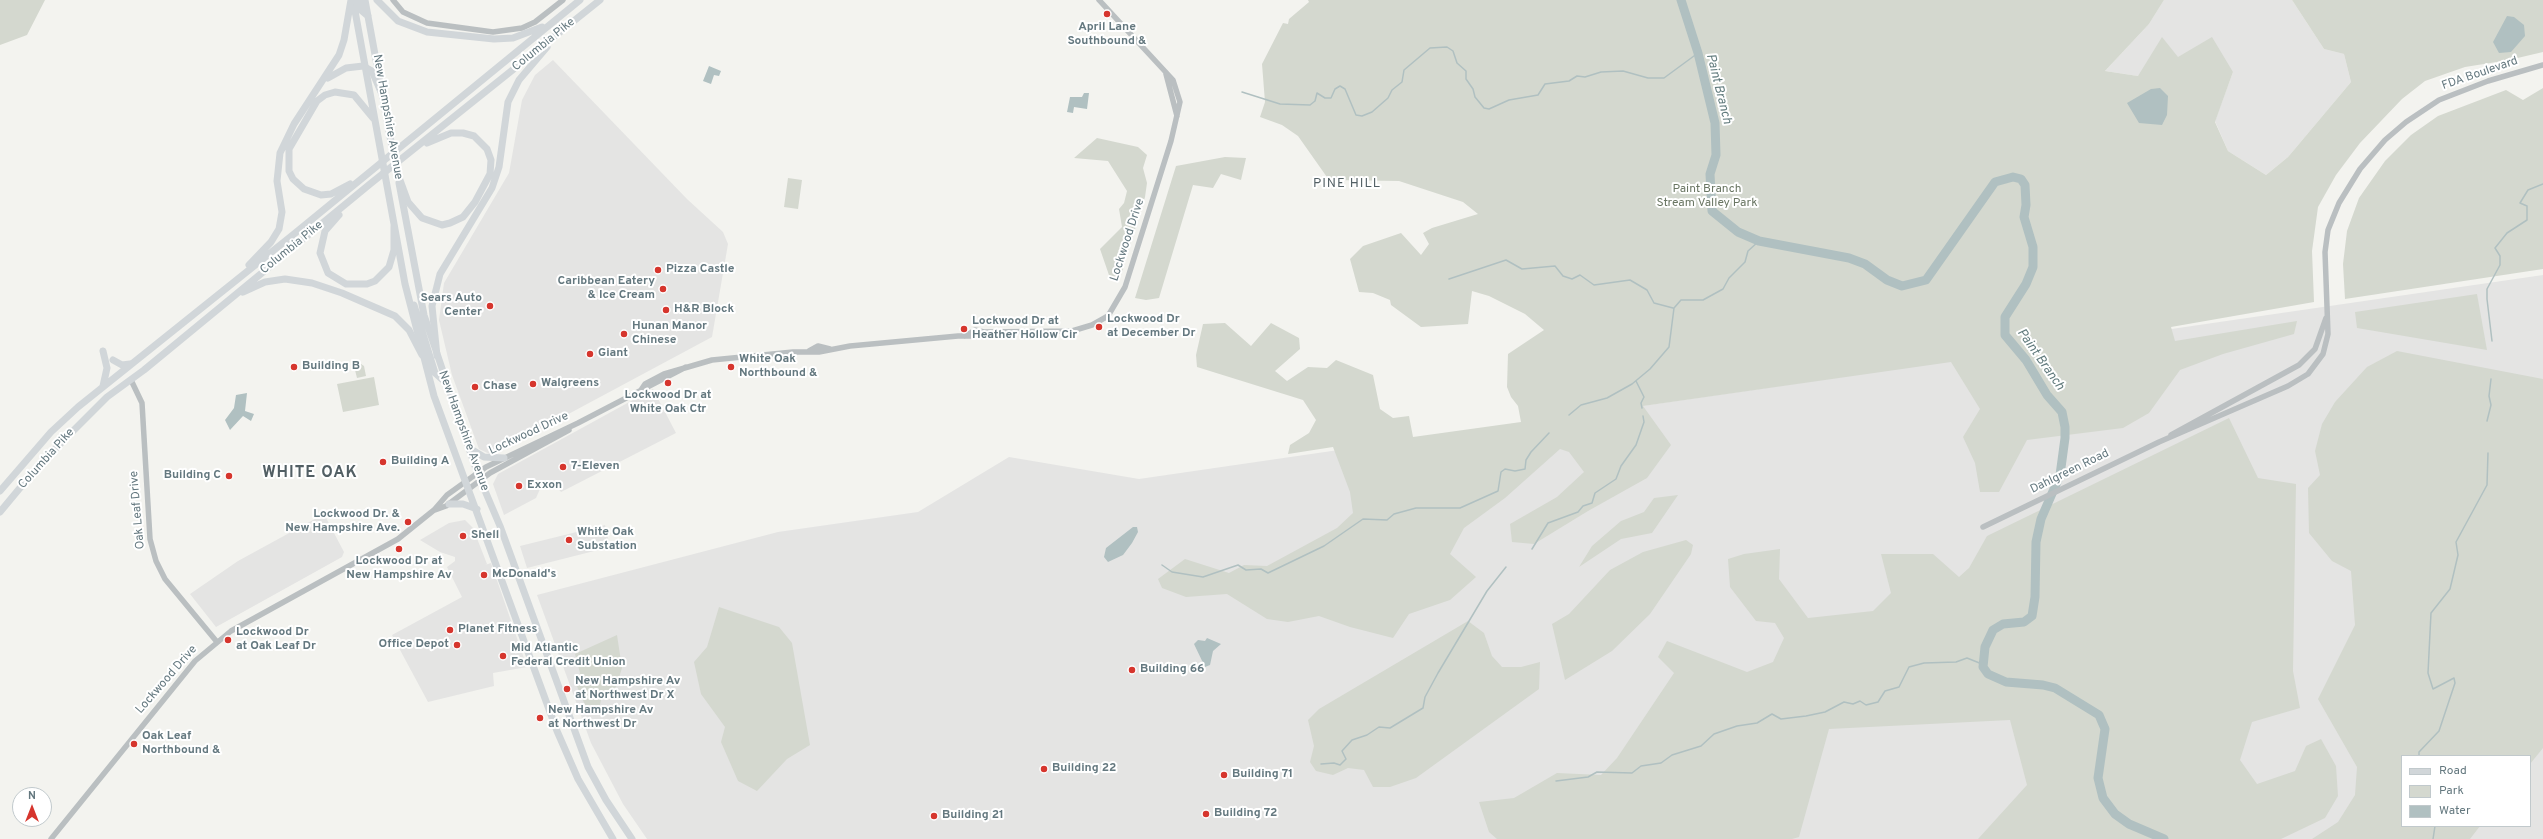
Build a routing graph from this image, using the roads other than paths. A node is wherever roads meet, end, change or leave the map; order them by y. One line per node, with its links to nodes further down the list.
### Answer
1 (352, 0): 14 (main road, New Hampshire Avenue); 15 (main road)
2 (359, 0): 10 (main road)
3 (365, 0): 10 (main road, New Hampshire Avenue)
4 (378, 0): 11 (main road)
5 (393, 0): 6 (street)
6 (563, 0)
7 (580, 0): 11 (main road, Columbia Pike)
8 (600, 0): 12 (main road, Columbia Pike)
9 (1102, 1): 39 (street, Lockwood Drive)
10 (368, 16): 16 (main road, New Hampshire Avenue)
11 (551, 23): 20 (main road, Columbia Pike)
12 (566, 27): 18 (main road, Columbia Pike); 29 (main road)
13 (2543, 65): 26 (street, FDA Boulevard)
14 (363, 66): 15 (main road); 16 (main road); 17 (main road, New Hampshire Avenue)
15 (322, 83): 24 (main road)
16 (382, 94): 19 (main road, New Hampshire Avenue)
17 (373, 118): 20 (main road); 22 (main road, New Hampshire Avenue)
18 (416, 148): 19 (main road); 21 (main road, Columbia Pike)
19 (397, 172): 29 (main road, New Hampshire Avenue)
20 (369, 173): 24 (main road, Columbia Pike)
21 (370, 184): 22 (main road); 25 (main road, Columbia Pike)
22 (394, 227): 23 (main road, New Hampshire Avenue)
23 (405, 284): 28 (main road, New Hampshire Avenue); 34 (main road)
24 (215, 296): 31 (main road, Columbia Pike)
25 (232, 297): 28 (main road); 33 (main road, Columbia Pike)
26 (2328, 311): 37 (street, FDA Boulevard); 38 (street, FDA Boulevard)
27 (103, 351): 35 (main road)
28 (422, 355): 45 (main road, New Hampshire Avenue)
29 (437, 356): 34 (main road, New Hampshire Avenue)
30 (113, 360): 31 (main road)
31 (133, 363): 32 (main road, Columbia Pike)
32 (121, 372): 35 (main road, Columbia Pike); 36 (main road)
33 (130, 380): 36 (main road, Columbia Pike); 53 (street, Oak Leaf Drive)
34 (445, 382): 41 (main road, New Hampshire Avenue)
35 (102, 387): 47 (main road, Columbia Pike)
36 (107, 397): 51 (main road, Columbia Pike)
37 (2237, 398): 40 (street, Dahlgreen Road)
38 (2244, 407): 40 (street, Dahlgreen Road)
39 (578, 423): 42 (street, Lockwood Drive); 44 (street, Lockwood Drive)
40 (2159, 442): 52 (street, Dahlgreen Road)
41 (469, 448): 42 (main road); 43 (main road, New Hampshire Avenue)
42 (504, 458): 43 (street, Lockwood Drive)
43 (477, 472): 44 (main road, New Hampshire Avenue); 45 (street, Lockwood Drive)
44 (480, 480): 46 (street, Lockwood Drive); 56 (main road, New Hampshire Avenue)
45 (467, 482): 46 (main road, New Hampshire Avenue); 50 (street, Lockwood Drive)
46 (470, 490): 48 (street, Lockwood Drive); 49 (main road, New Hampshire Avenue)
47 (0, 491)
48 (449, 504): 49 (main road); 50 (street, Lockwood Drive)
49 (477, 509): 55 (main road, New Hampshire Avenue)
50 (434, 510): 53 (street, Lockwood Drive)
51 (0, 512)
52 (1983, 527)
53 (217, 642): 54 (street, Lockwood Drive)
54 (51, 839)
55 (613, 839)
56 (632, 839)

